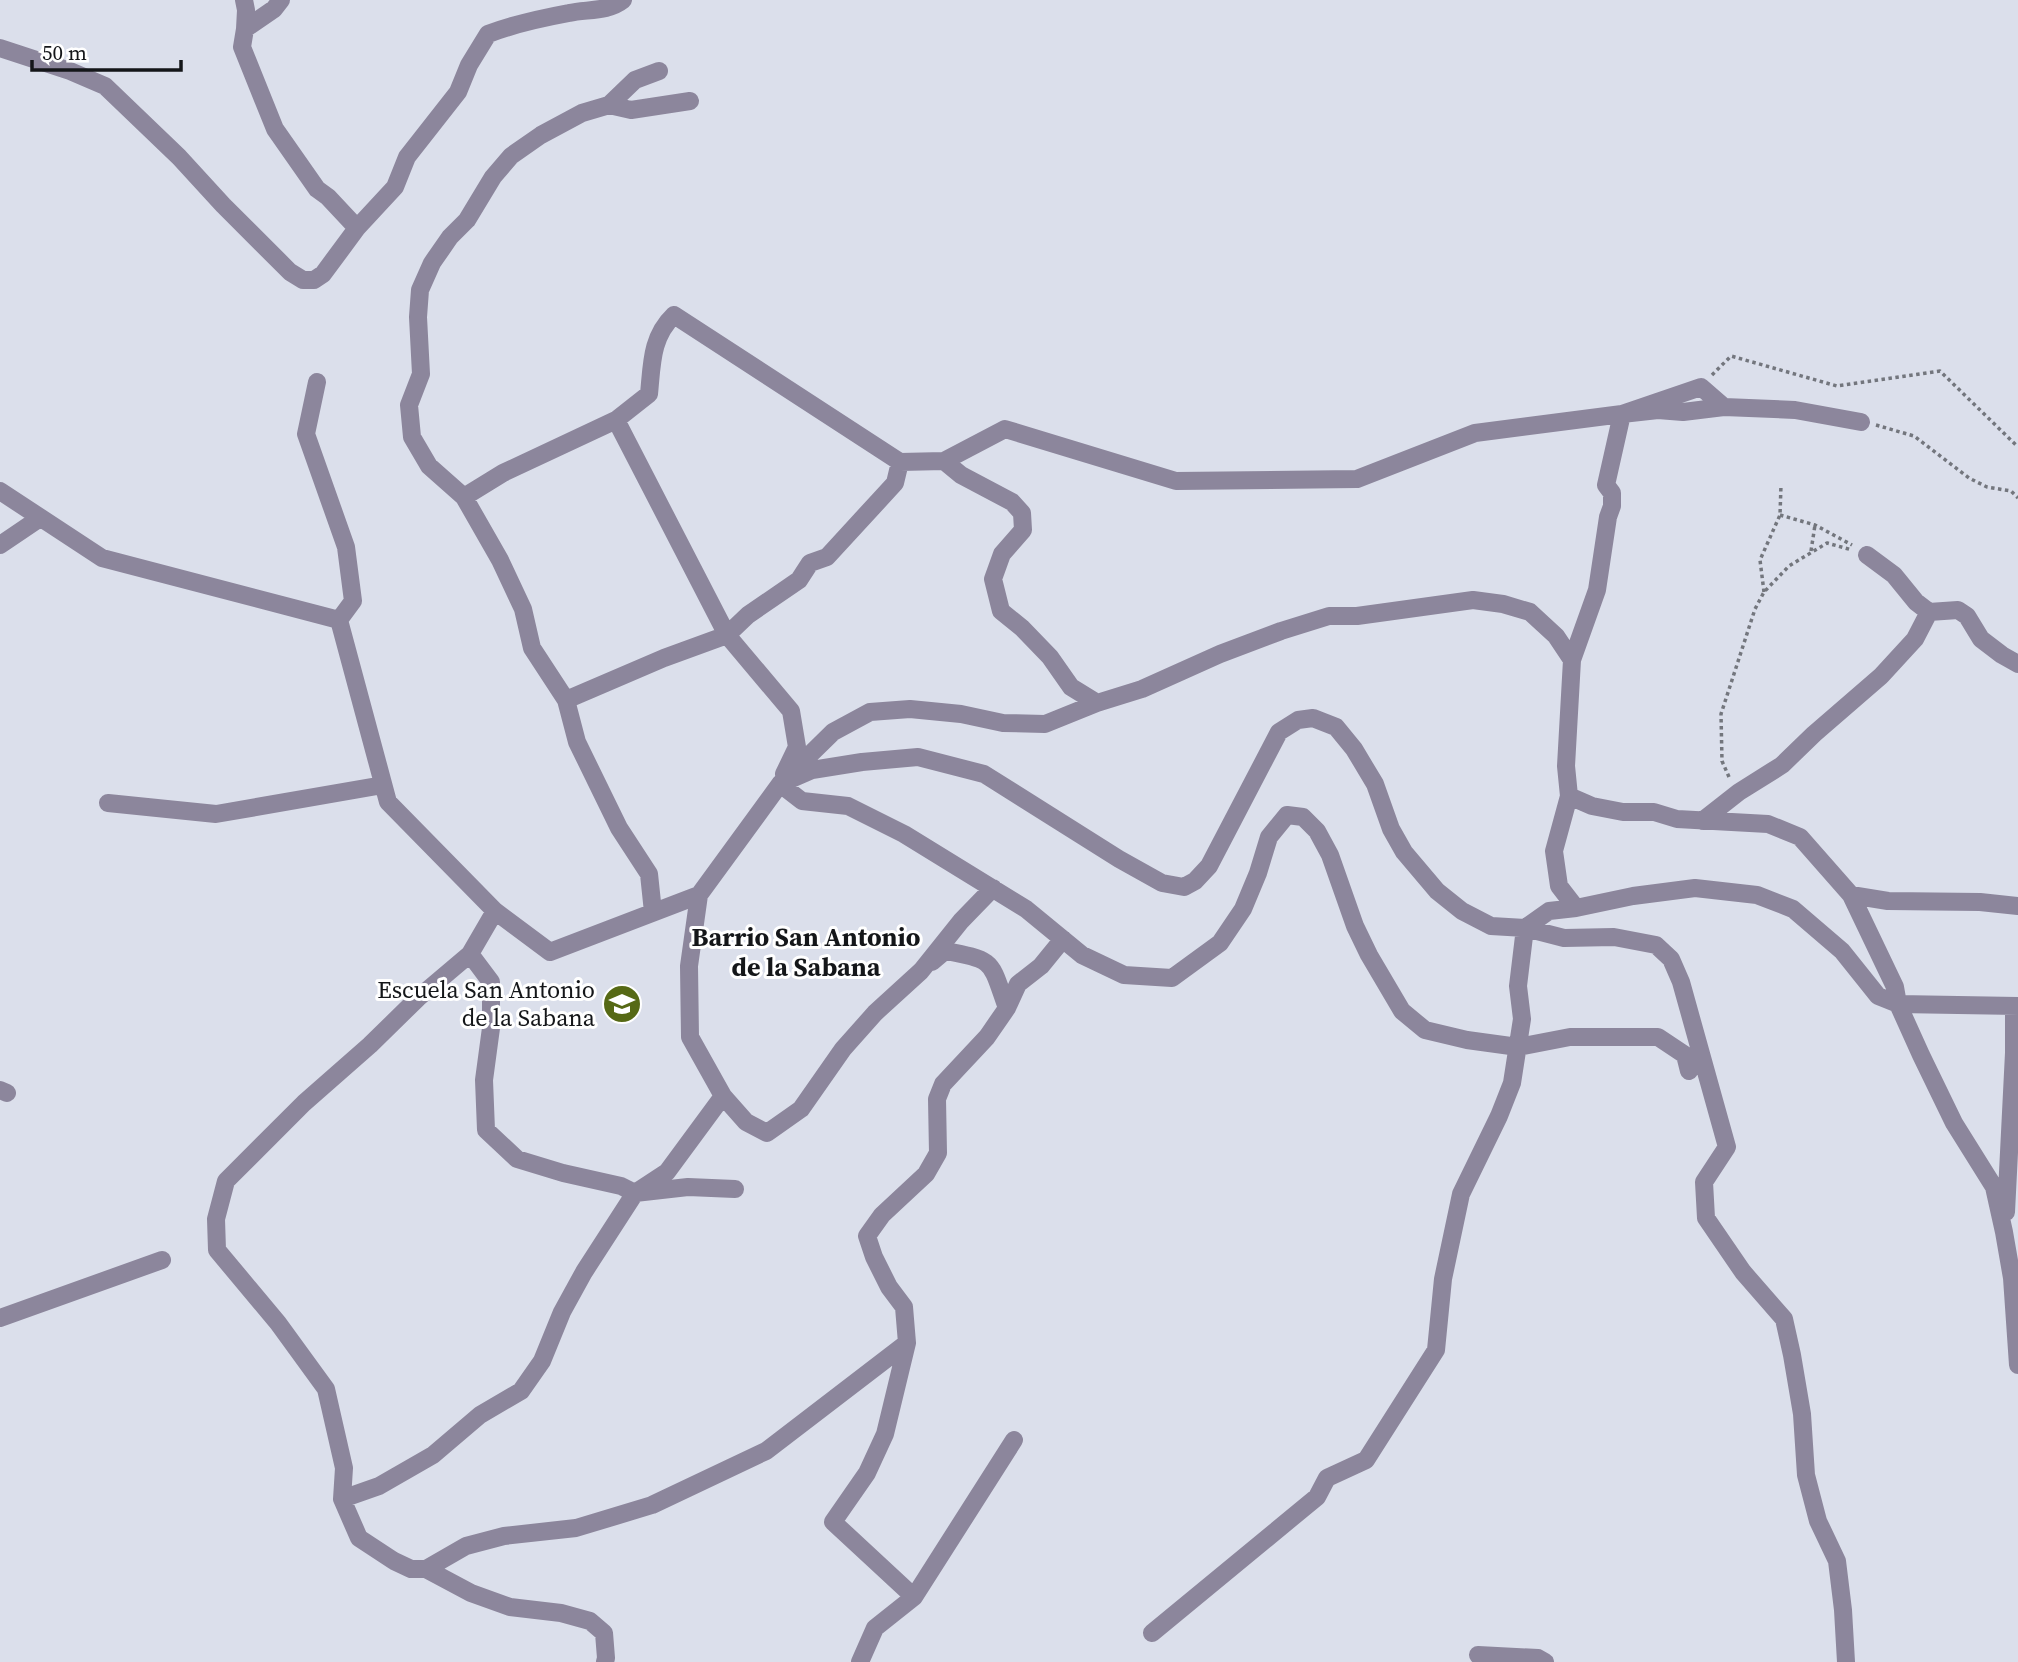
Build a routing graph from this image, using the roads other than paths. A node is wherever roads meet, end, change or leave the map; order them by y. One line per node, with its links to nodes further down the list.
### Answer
1 (244, 0): 4 (street)
2 (281, 0): 4 (street)
3 (623, 0): 9 (street)
4 (245, 29): 9 (street)
5 (0, 48): 9 (street)
6 (659, 71): 8 (street)
7 (690, 101): 8 (street)
8 (609, 105): 18 (street)
9 (357, 228)
10 (317, 382): 23 (street)
11 (1724, 407): 12 (street); 12 (street); 14 (street)
12 (1622, 414): 15 (street); 25 (street)
13 (616, 419): 16 (street); 18 (street); 24 (street)
14 (1861, 422)
15 (944, 461): 16 (street); 28 (street)
16 (900, 462): 24 (street)
17 (0, 491): 19 (street)
18 (464, 497): 27 (street)
19 (40, 519): 20 (street); 23 (street)
20 (0, 545)
21 (1867, 555): 22 (street)
22 (1929, 612): 26 (street); 33 (street)
23 (339, 620): 30 (street)
24 (727, 635): 27 (street); 29 (street)
25 (1572, 660): 28 (street); 31 (street)
26 (2018, 664)
27 (566, 700): 40 (street)
28 (1097, 703): 29 (street)
29 (780, 784): 34 (street); 35 (street); 41 (street)
30 (383, 785): 32 (street); 39 (street)
31 (1569, 796): 33 (street); 38 (street)
32 (108, 803)
33 (1702, 821): 36 (street)
34 (993, 888): 42 (street); 44 (street)
35 (699, 895): 40 (street); 50 (street)
36 (1851, 895): 37 (street); 45 (street)
37 (2018, 906)
38 (1576, 908): 41 (street); 45 (street)
39 (495, 911): 40 (street); 43 (street)
40 (653, 912)
41 (1525, 928): 48 (street); 67 (street)
42 (1063, 939): 47 (street); 48 (street)
43 (470, 954): 52 (street); 59 (street)
44 (921, 971): 47 (street); 50 (street)
45 (1898, 1004): 46 (street); 53 (street)
46 (2016, 1006): 53 (street)
47 (1007, 1008): 56 (street)
48 (1518, 1047): 49 (street); 62 (street)
49 (1689, 1071)
50 (723, 1096): 52 (street)
51 (735, 1189): 52 (street)
52 (635, 1193): 59 (street)
53 (2011, 1234): 57 (street)
54 (162, 1260): 55 (street)
55 (0, 1318)
56 (907, 1343): 60 (street); 61 (street)
57 (2018, 1365)
58 (1014, 1440): 61 (street)
59 (342, 1499): 60 (street)
60 (426, 1569): 65 (street)
61 (914, 1597): 66 (street)
62 (1152, 1633)
63 (1478, 1655): 64 (street)
64 (1539, 1661)
65 (604, 1662)
66 (860, 1662)
67 (1846, 1662)

